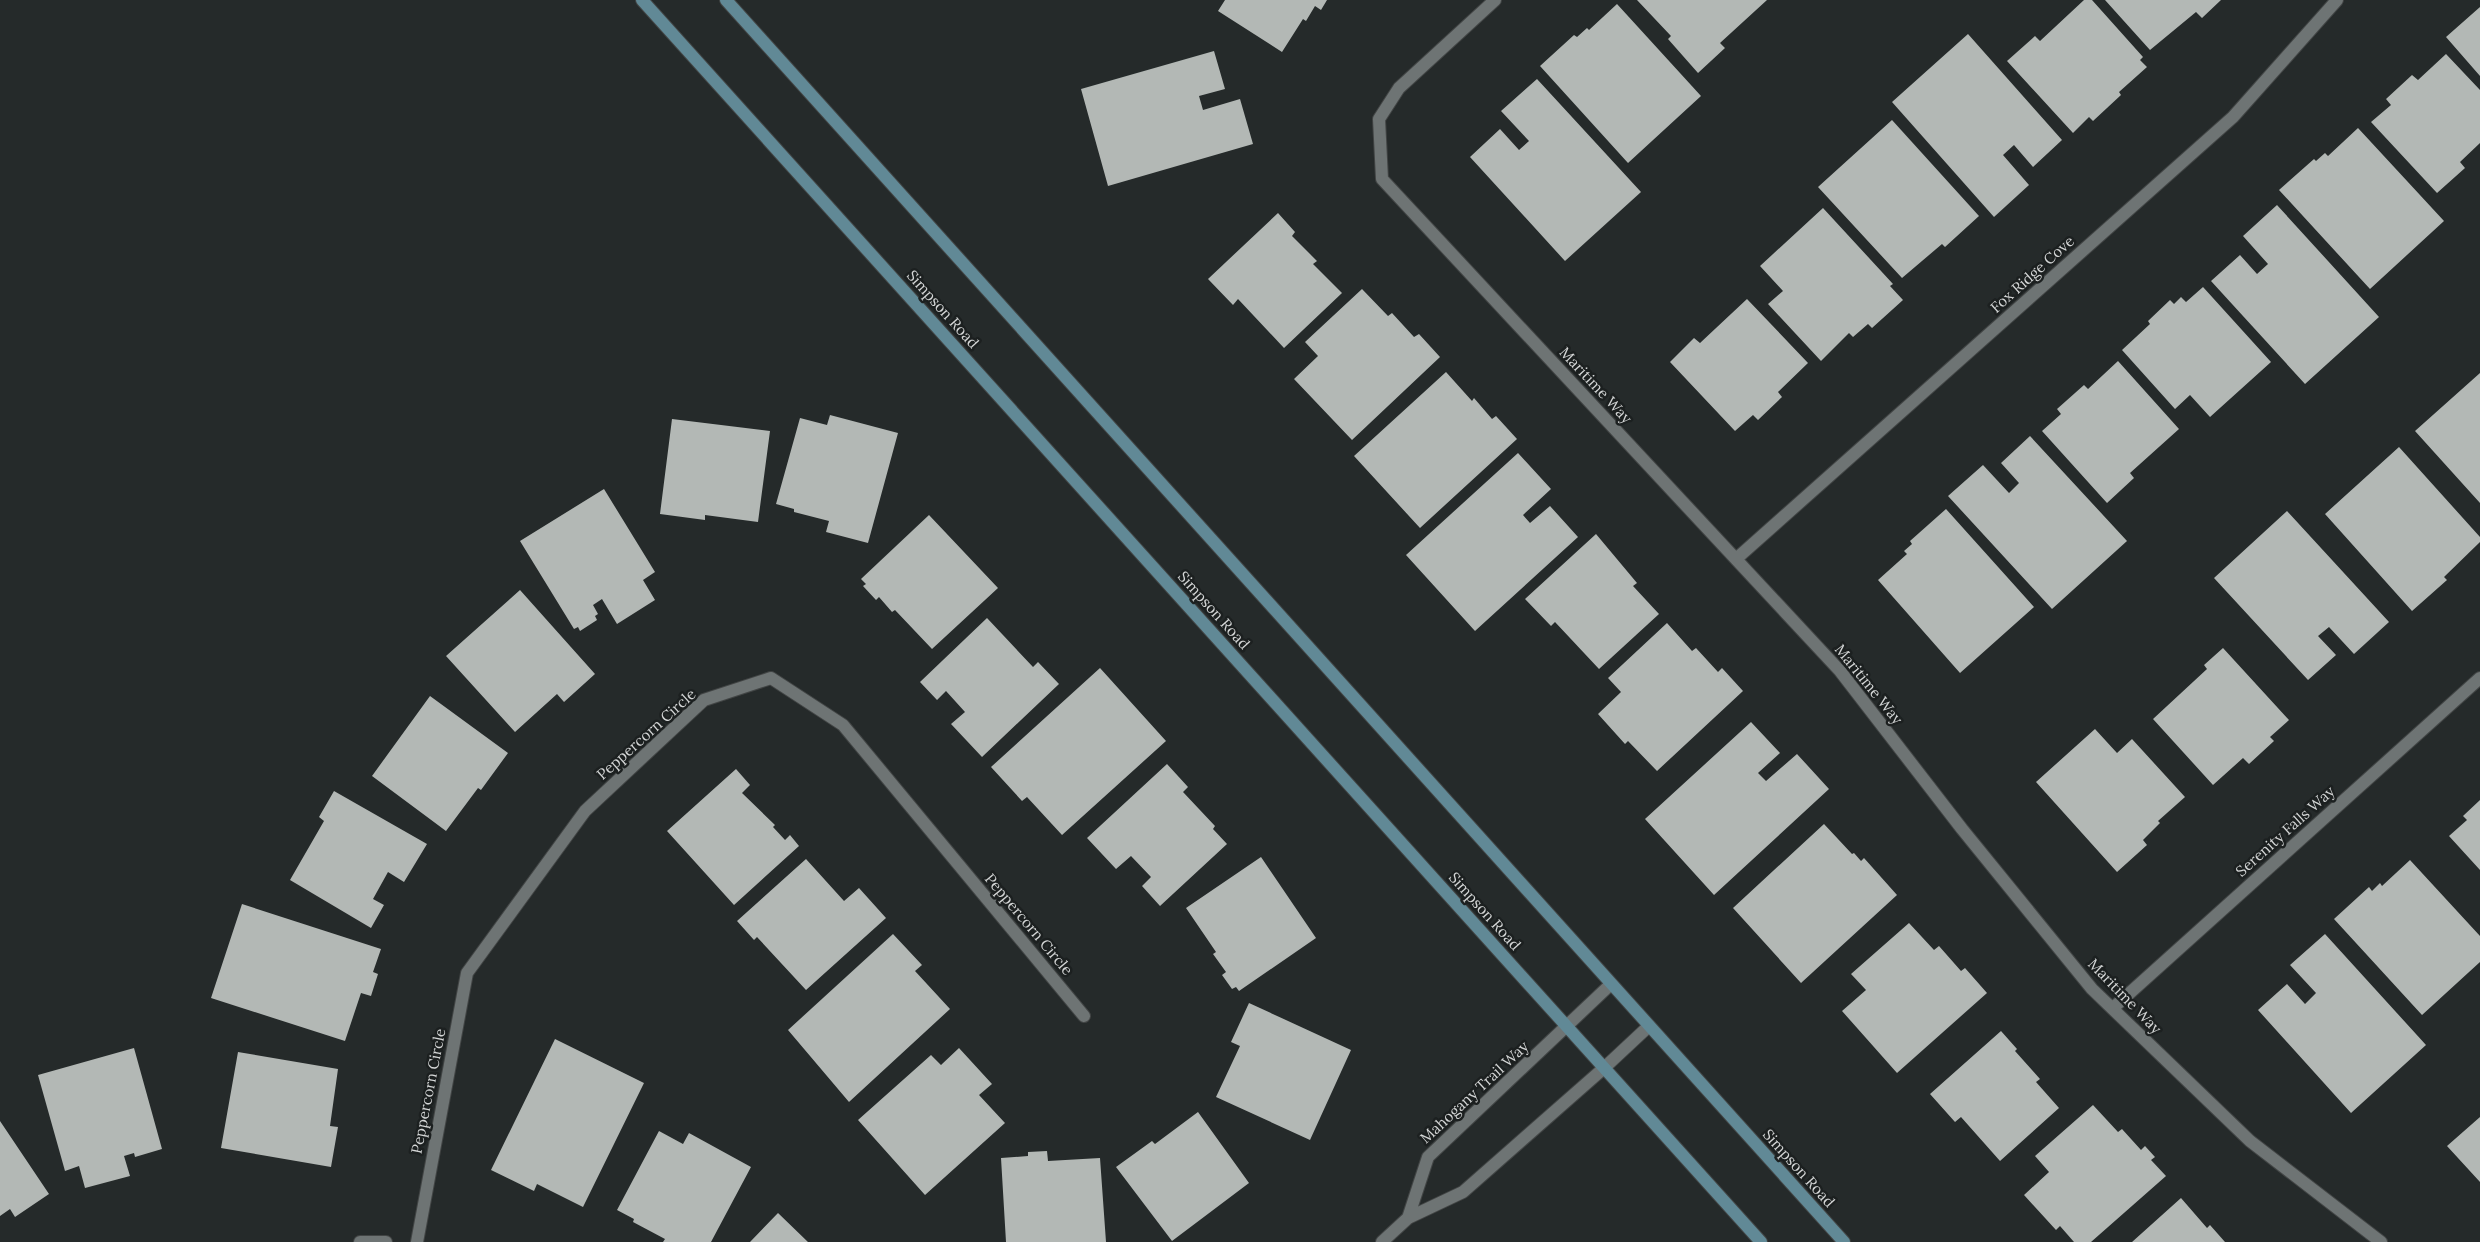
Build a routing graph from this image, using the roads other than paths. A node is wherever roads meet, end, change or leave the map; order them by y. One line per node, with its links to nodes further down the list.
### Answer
1 (642, 0): 10 (main road, Simpson Road)
2 (726, 0): 7 (main road, Simpson Road)
3 (1495, 0): 5 (street, Maritime Way)
4 (2337, 0): 5 (street, Fox Ridge Cove)
5 (1736, 559): 8 (street, Maritime Way)
6 (2480, 678): 8 (street, Serenity Falls Way)
7 (1611, 984): 10 (street, Mahogany Trail Way); 11 (main road, Simpson Road)
8 (2113, 1008): 20 (street, Maritime Way)
9 (1084, 1016): 16 (street, Peppercorn Circle)
10 (1566, 1026): 12 (main road, Simpson Road); 13 (street, Mahogany Trail Way)
11 (1649, 1026): 12 (street, Mahogany Trail Way); 19 (main road, Simpson Road)
12 (1604, 1068): 13 (street, Mahogany Trail Way); 18 (main road, Simpson Road)
13 (1408, 1218): 17 (street, Mahogany Trail Way)
14 (360, 1242): 15 (street)
15 (386, 1242)
16 (417, 1242)
17 (1382, 1242)
18 (1761, 1242)
19 (1844, 1242)
20 (2381, 1242)

